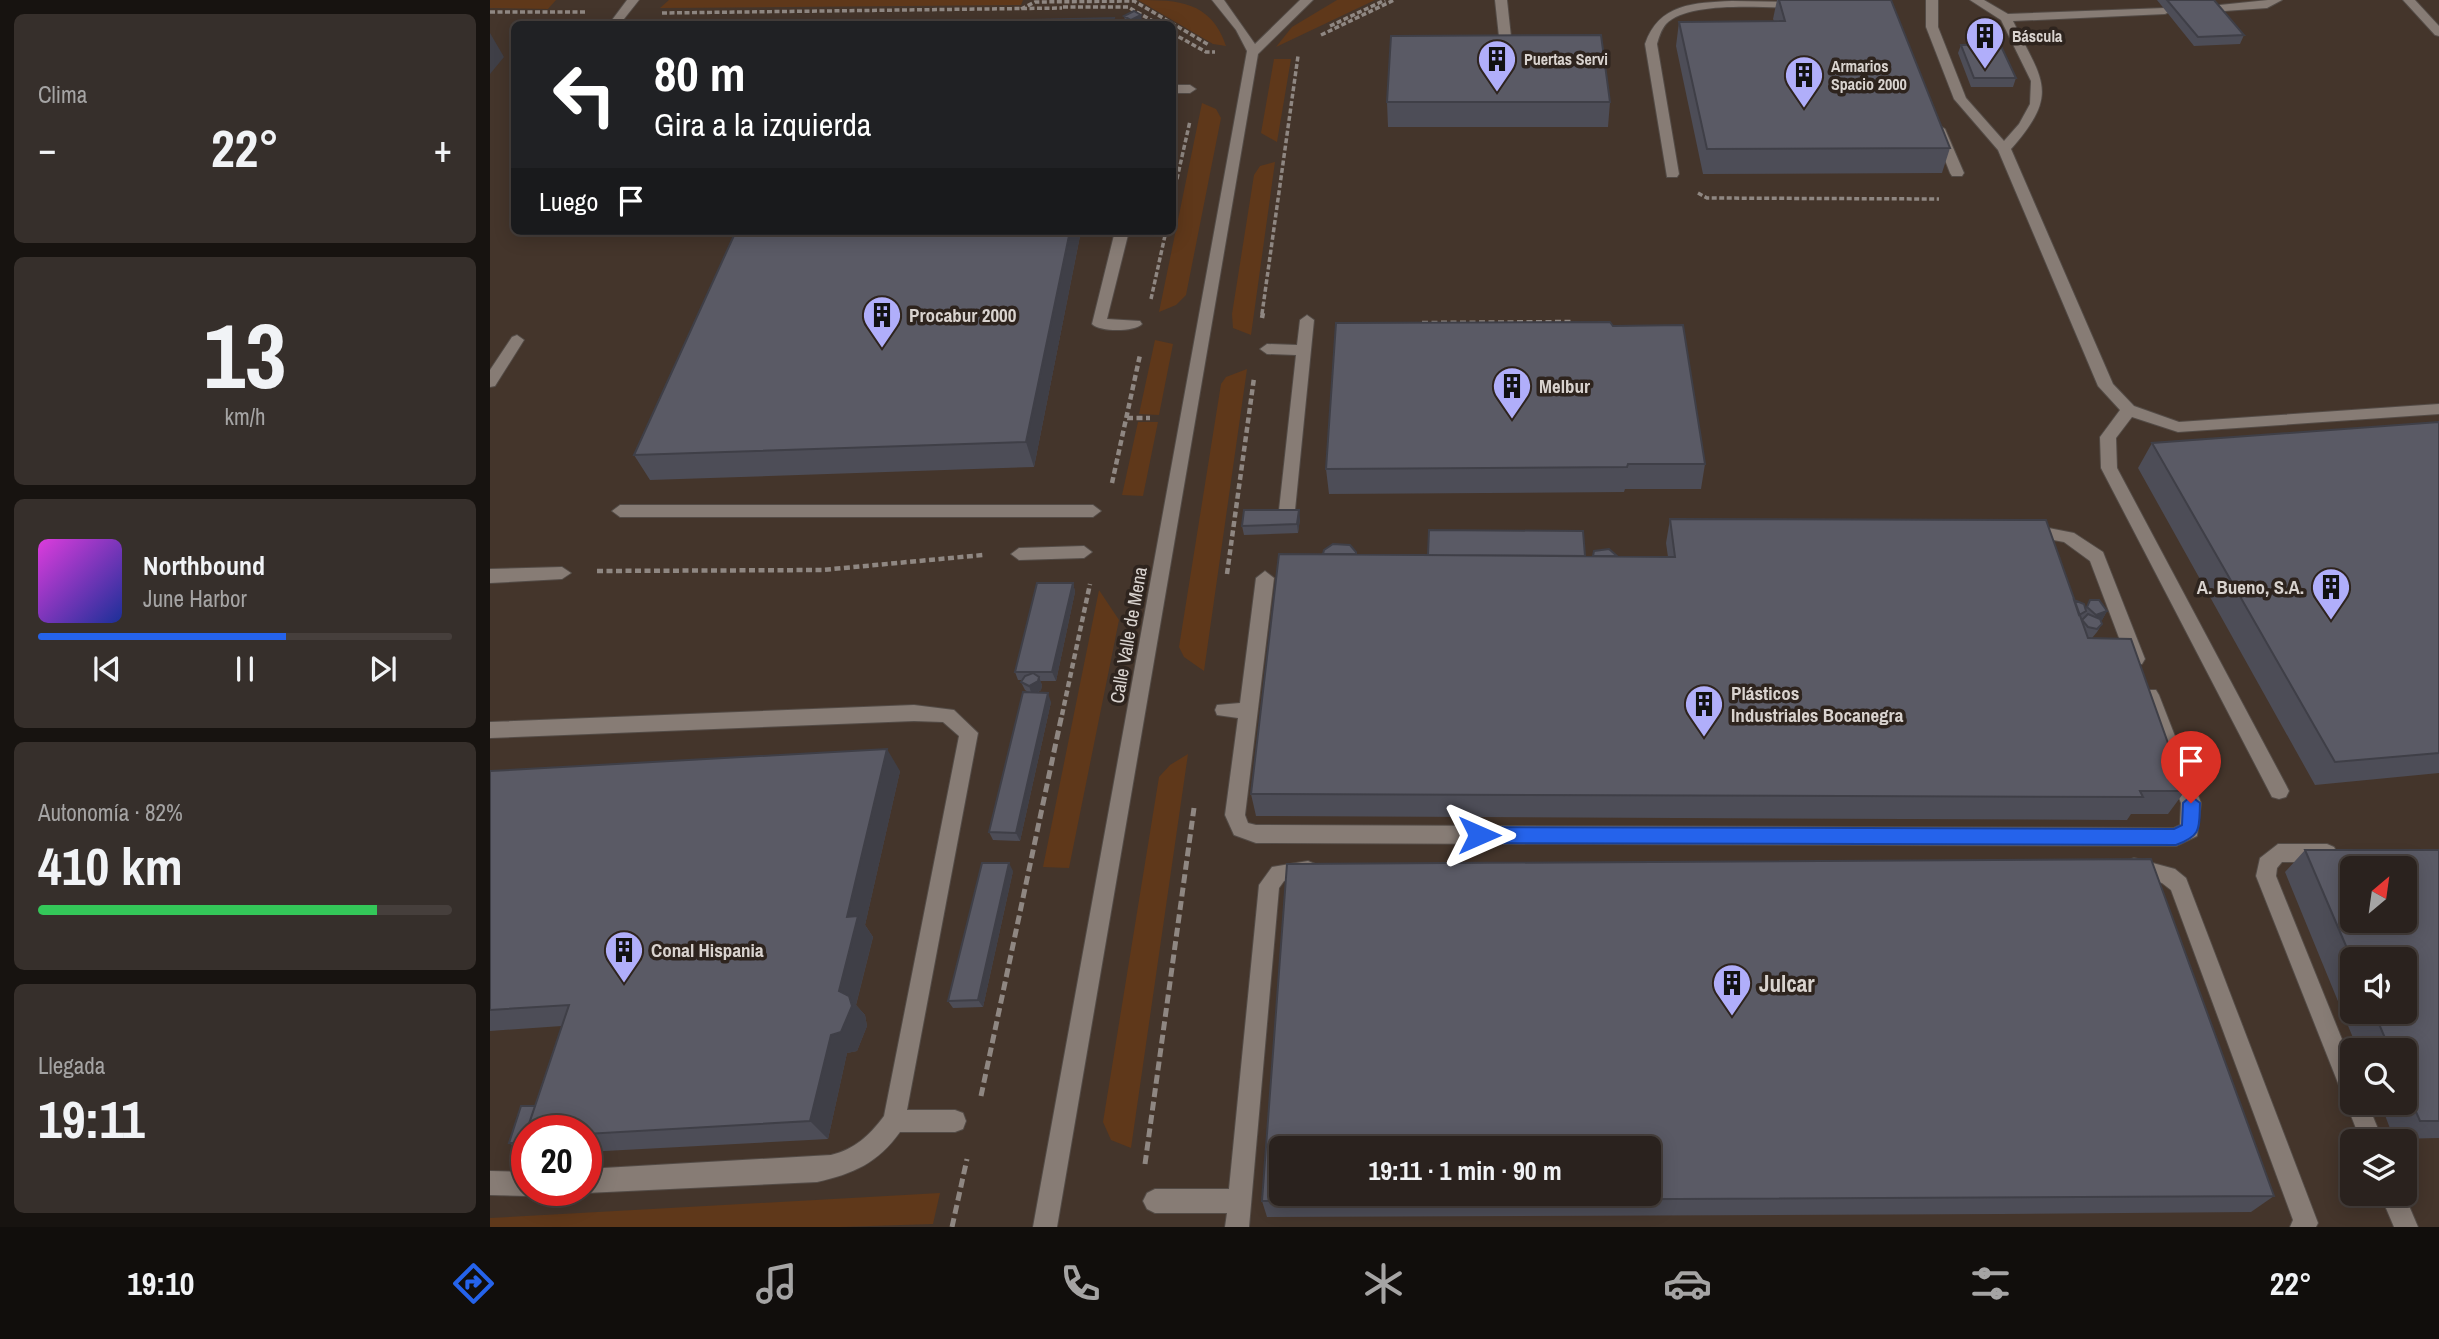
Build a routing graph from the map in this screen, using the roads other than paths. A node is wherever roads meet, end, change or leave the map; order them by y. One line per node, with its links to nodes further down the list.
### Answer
1 (633, 0): 14 (street)
2 (1218, 0): 16 (street)
3 (1307, 0): 16 (street)
4 (1501, 0): 17 (street)
5 (1932, 0): 21 (street)
6 (1976, 0): 13 (street)
7 (2276, 0): 11 (street)
8 (2409, 0): 15 (street)
9 (1775, 2): 10 (street); 23 (street)
10 (1817, 5)
11 (2210, 9)
12 (2165, 11): 13 (street)
13 (2006, 18): 21 (street)
14 (616, 21)
15 (2439, 33)
16 (1252, 49): 58 (street, Calle Valle de Mena)
17 (1507, 55)
18 (1176, 89): 19 (street)
19 (1190, 89)
20 (1937, 122): 22 (street)
21 (2004, 149): 32 (street)
22 (1957, 173)
23 (1672, 174)
24 (1121, 235): 26 (street)
25 (1307, 320): 29 (street)
26 (1135, 324)
27 (517, 340): 30 (street)
28 (1267, 349): 29 (street)
29 (1304, 350): 33 (street)
30 (490, 383)
31 (2439, 409): 32 (street)
32 (2129, 410): 45 (street)
33 (1287, 510)
34 (620, 511): 35 (street)
35 (1093, 511)
36 (2015, 530): 43 (street)
37 (1084, 552): 38 (street)
38 (1019, 554)
39 (562, 573): 40 (street)
40 (490, 576)
41 (1265, 578): 43 (street)
42 (1224, 710): 43 (street)
43 (1247, 711)
44 (490, 730): 50 (street)
45 (2279, 791)
46 (2345, 853): 49 (street)
47 (2116, 867): 60 (street)
48 (1322, 870): 56 (street)
49 (2340, 1062)
50 (894, 1121): 51 (street); 52 (street)
51 (955, 1121)
52 (602, 1180)
53 (490, 1183): 54 (street)
54 (511, 1184)
55 (1155, 1201): 56 (street)
56 (1239, 1201): 59 (street)
57 (2397, 1206): 61 (street)
58 (1045, 1227)
59 (1237, 1227)
60 (2302, 1227)
61 (2406, 1227)

